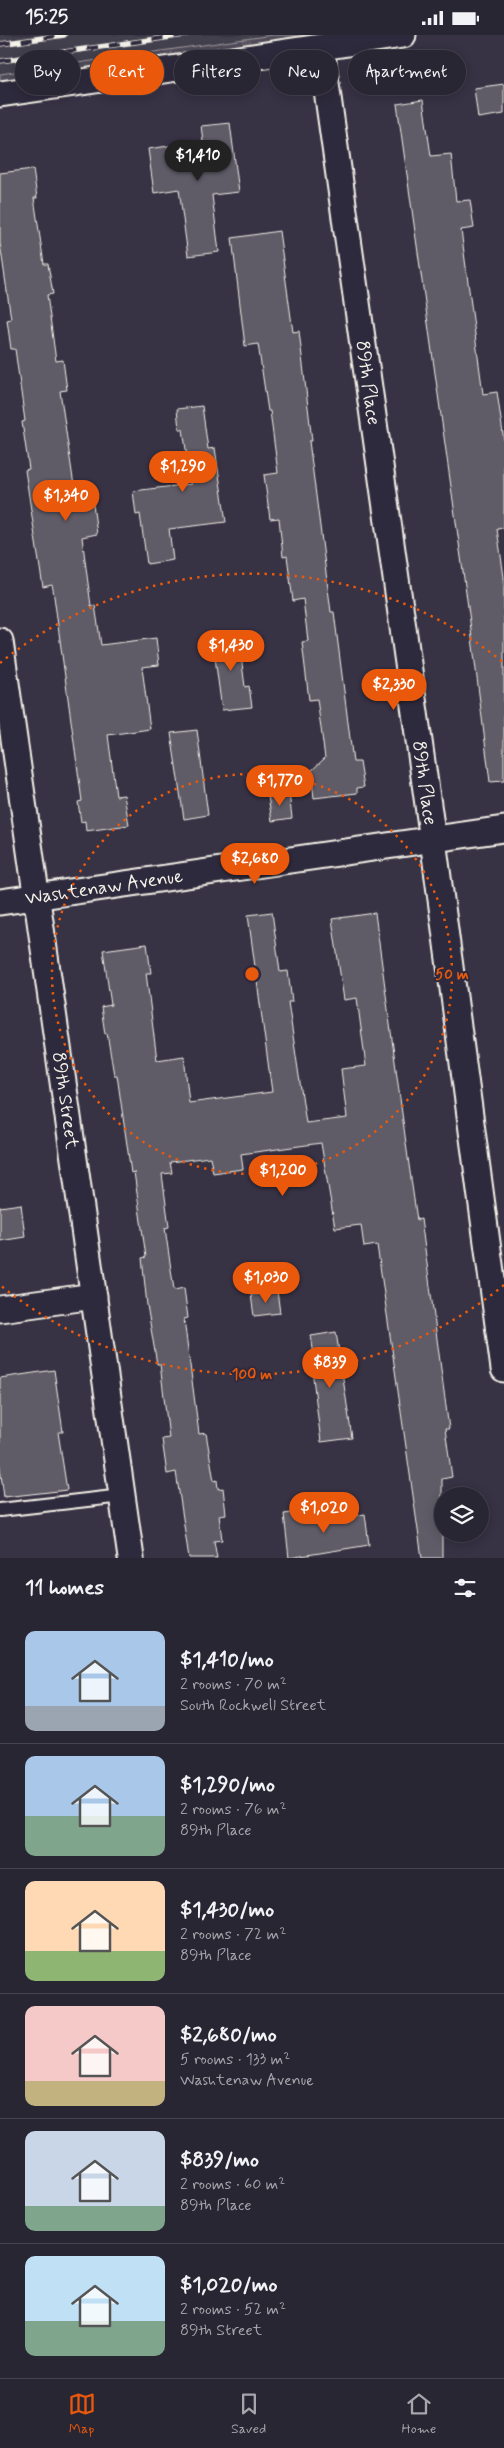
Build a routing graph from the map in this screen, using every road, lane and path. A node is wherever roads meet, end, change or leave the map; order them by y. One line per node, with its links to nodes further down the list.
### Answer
1 (403, 35): 2 (street)
2 (321, 48): 3 (street); 7 (street, 89th Place)
3 (0, 95)
4 (0, 641): 5 (street, 89th Street)
5 (4, 698): 8 (street, 89th Street)
6 (504, 829): 7 (street, Washtenaw Avenue)
7 (433, 839): 8 (street, Washtenaw Avenue); 12 (street, 89th Place)
8 (36, 897): 9 (street, Washtenaw Avenue); 10 (street, 89th Street)
9 (0, 902)
10 (94, 1296): 11 (street); 13 (street, 89th Street)
11 (0, 1309)
12 (504, 1369)
13 (122, 1495): 14 (lane); 15 (street, 89th Street)
14 (0, 1510)
15 (131, 1558)

